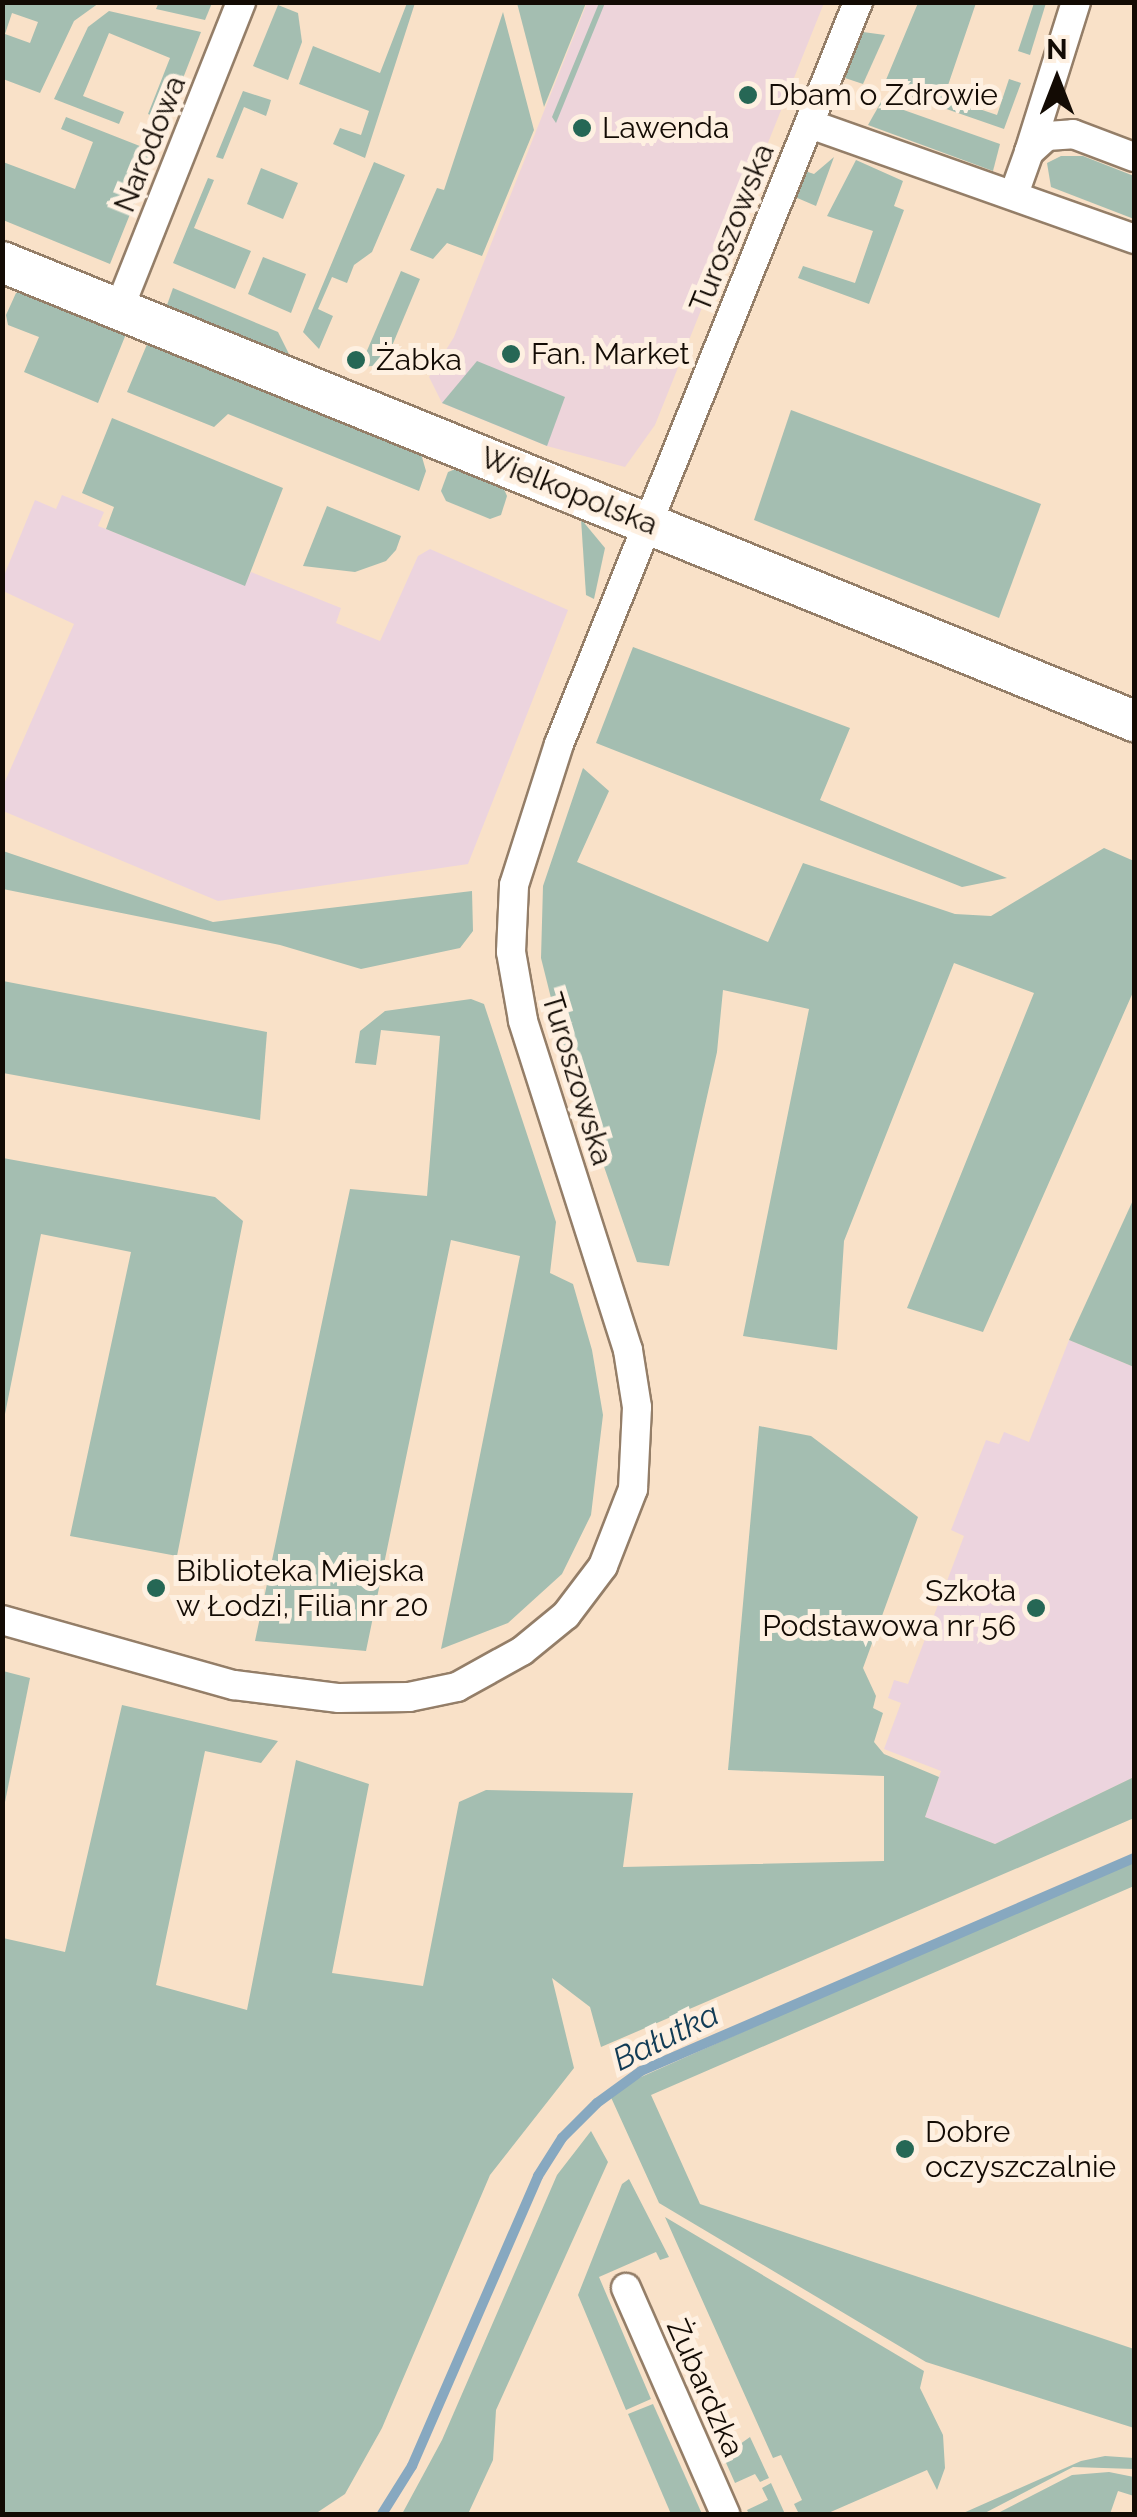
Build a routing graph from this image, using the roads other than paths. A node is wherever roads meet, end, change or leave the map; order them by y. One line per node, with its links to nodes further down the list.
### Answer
1 (241, 2): 10 (street, Narodowa)
2 (858, 2): 4 (street, Turoszowska)
3 (1076, 2): 5 (street)
4 (810, 124): 7 (street); 11 (street, Turoszowska)
5 (1029, 152): 6 (street); 7 (street)
6 (1134, 157)
7 (1014, 194): 8 (street)
8 (1134, 239)
9 (2, 262): 10 (street, Wielkopolska)
10 (119, 309): 11 (street, Wielkopolska)
11 (646, 523): 12 (street, Wielkopolska); 13 (street, Turoszowska)
12 (1134, 721)
13 (2, 1620)
14 (626, 2288): 15 (street, Żubardzka)
15 (725, 2514)

